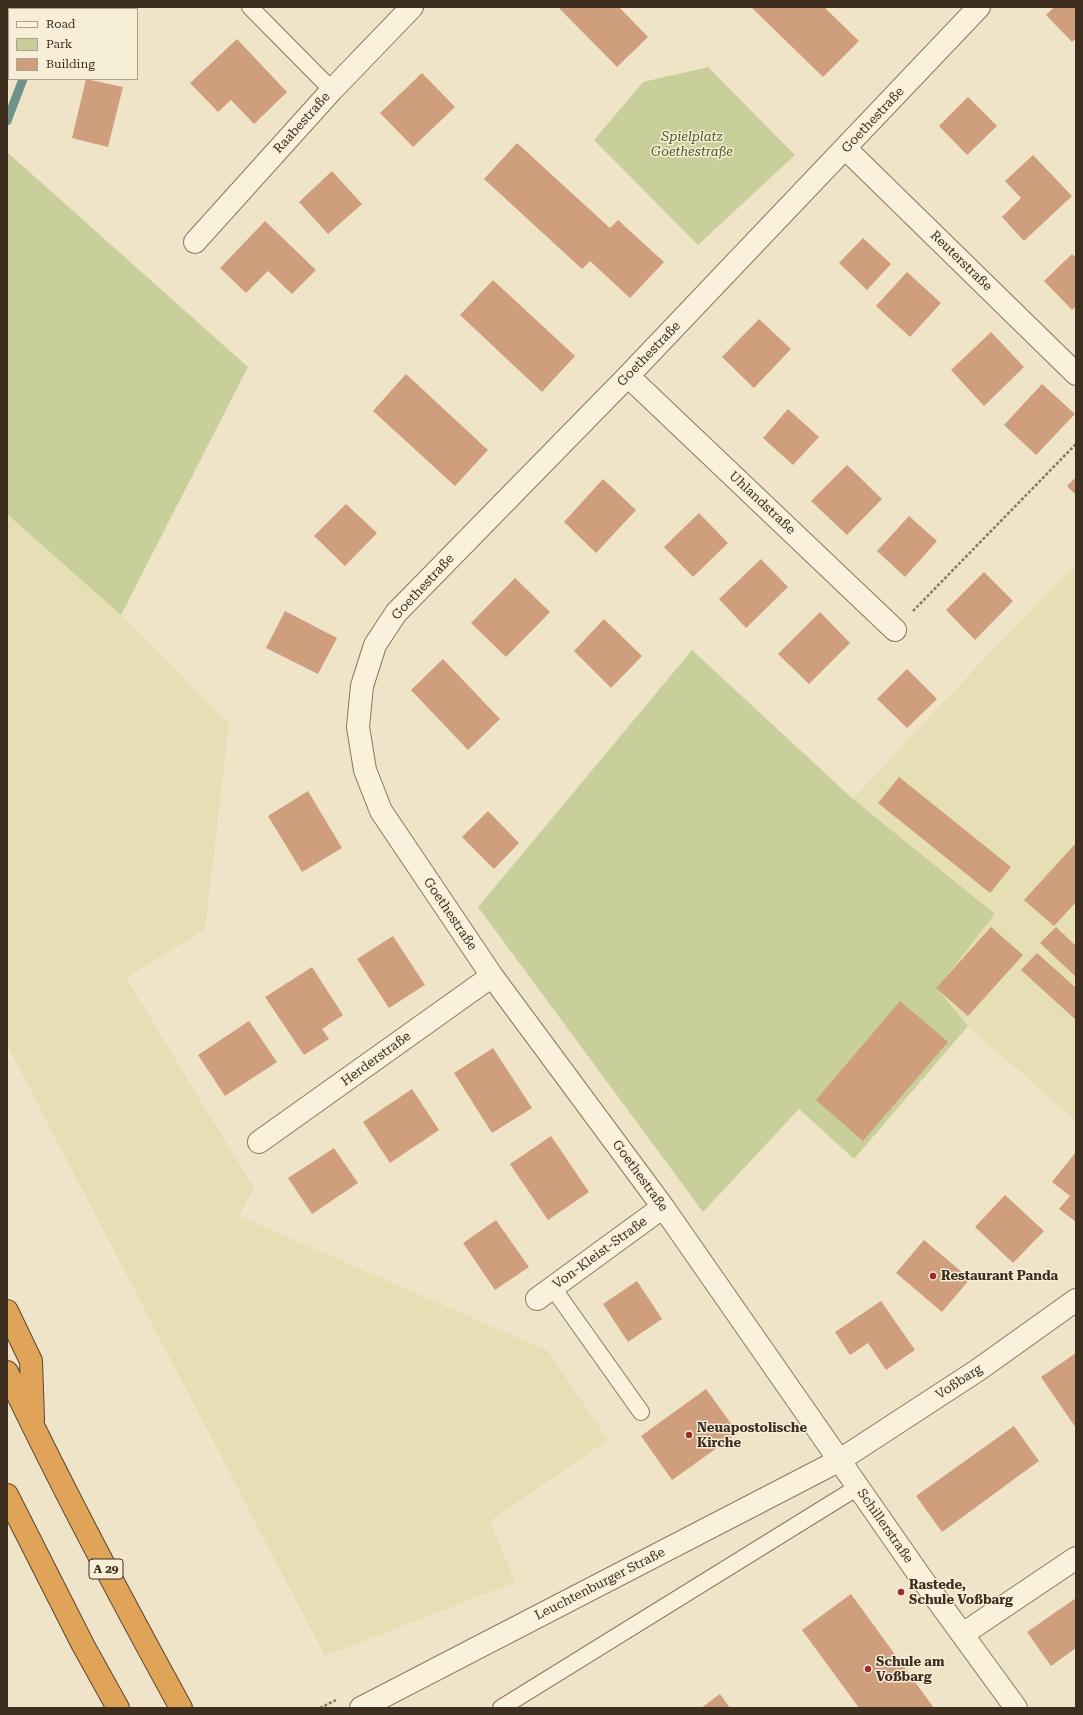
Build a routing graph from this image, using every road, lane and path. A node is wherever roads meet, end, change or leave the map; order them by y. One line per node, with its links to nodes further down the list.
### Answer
1 (250, 7): 4 (lane)
2 (412, 7): 4 (street, Raabestraße)
3 (978, 7): 5 (street, Goethestraße)
4 (332, 90): 6 (street, Raabestraße)
5 (846, 148): 7 (street, Reuterstraße); 8 (street, Goethestraße)
6 (195, 242)
7 (1076, 374)
8 (628, 376): 10 (street, Uhlandstraße); 11 (street, Goethestraße)
9 (1076, 444): 10 (path)
10 (895, 630)
11 (492, 976): 12 (street, Herderstraße); 13 (street, Goethestraße)
12 (259, 1142)
13 (663, 1207): 14 (street, Von-Kleist-Straße); 20 (street, Goethestraße)
14 (545, 1293): 18 (lane)
15 (1076, 1300): 20 (street, Voßbarg)
16 (7, 1311): 19 (highway)
17 (7, 1372): 19 (highway, A 29)
18 (641, 1412)
19 (34, 1428): 26 (highway, A 29)
20 (840, 1460): 21 (street, Schillerstraße); 27 (street, Leuchtenburger Straße)
21 (858, 1488): 24 (street, Schillerstraße); 28 (lane)
22 (7, 1495): 25 (highway)
23 (1076, 1558): 24 (street)
24 (963, 1634): 29 (street, Schillerstraße)
25 (118, 1708)
26 (181, 1708)
27 (361, 1708)
28 (501, 1708)
29 (1016, 1708)

